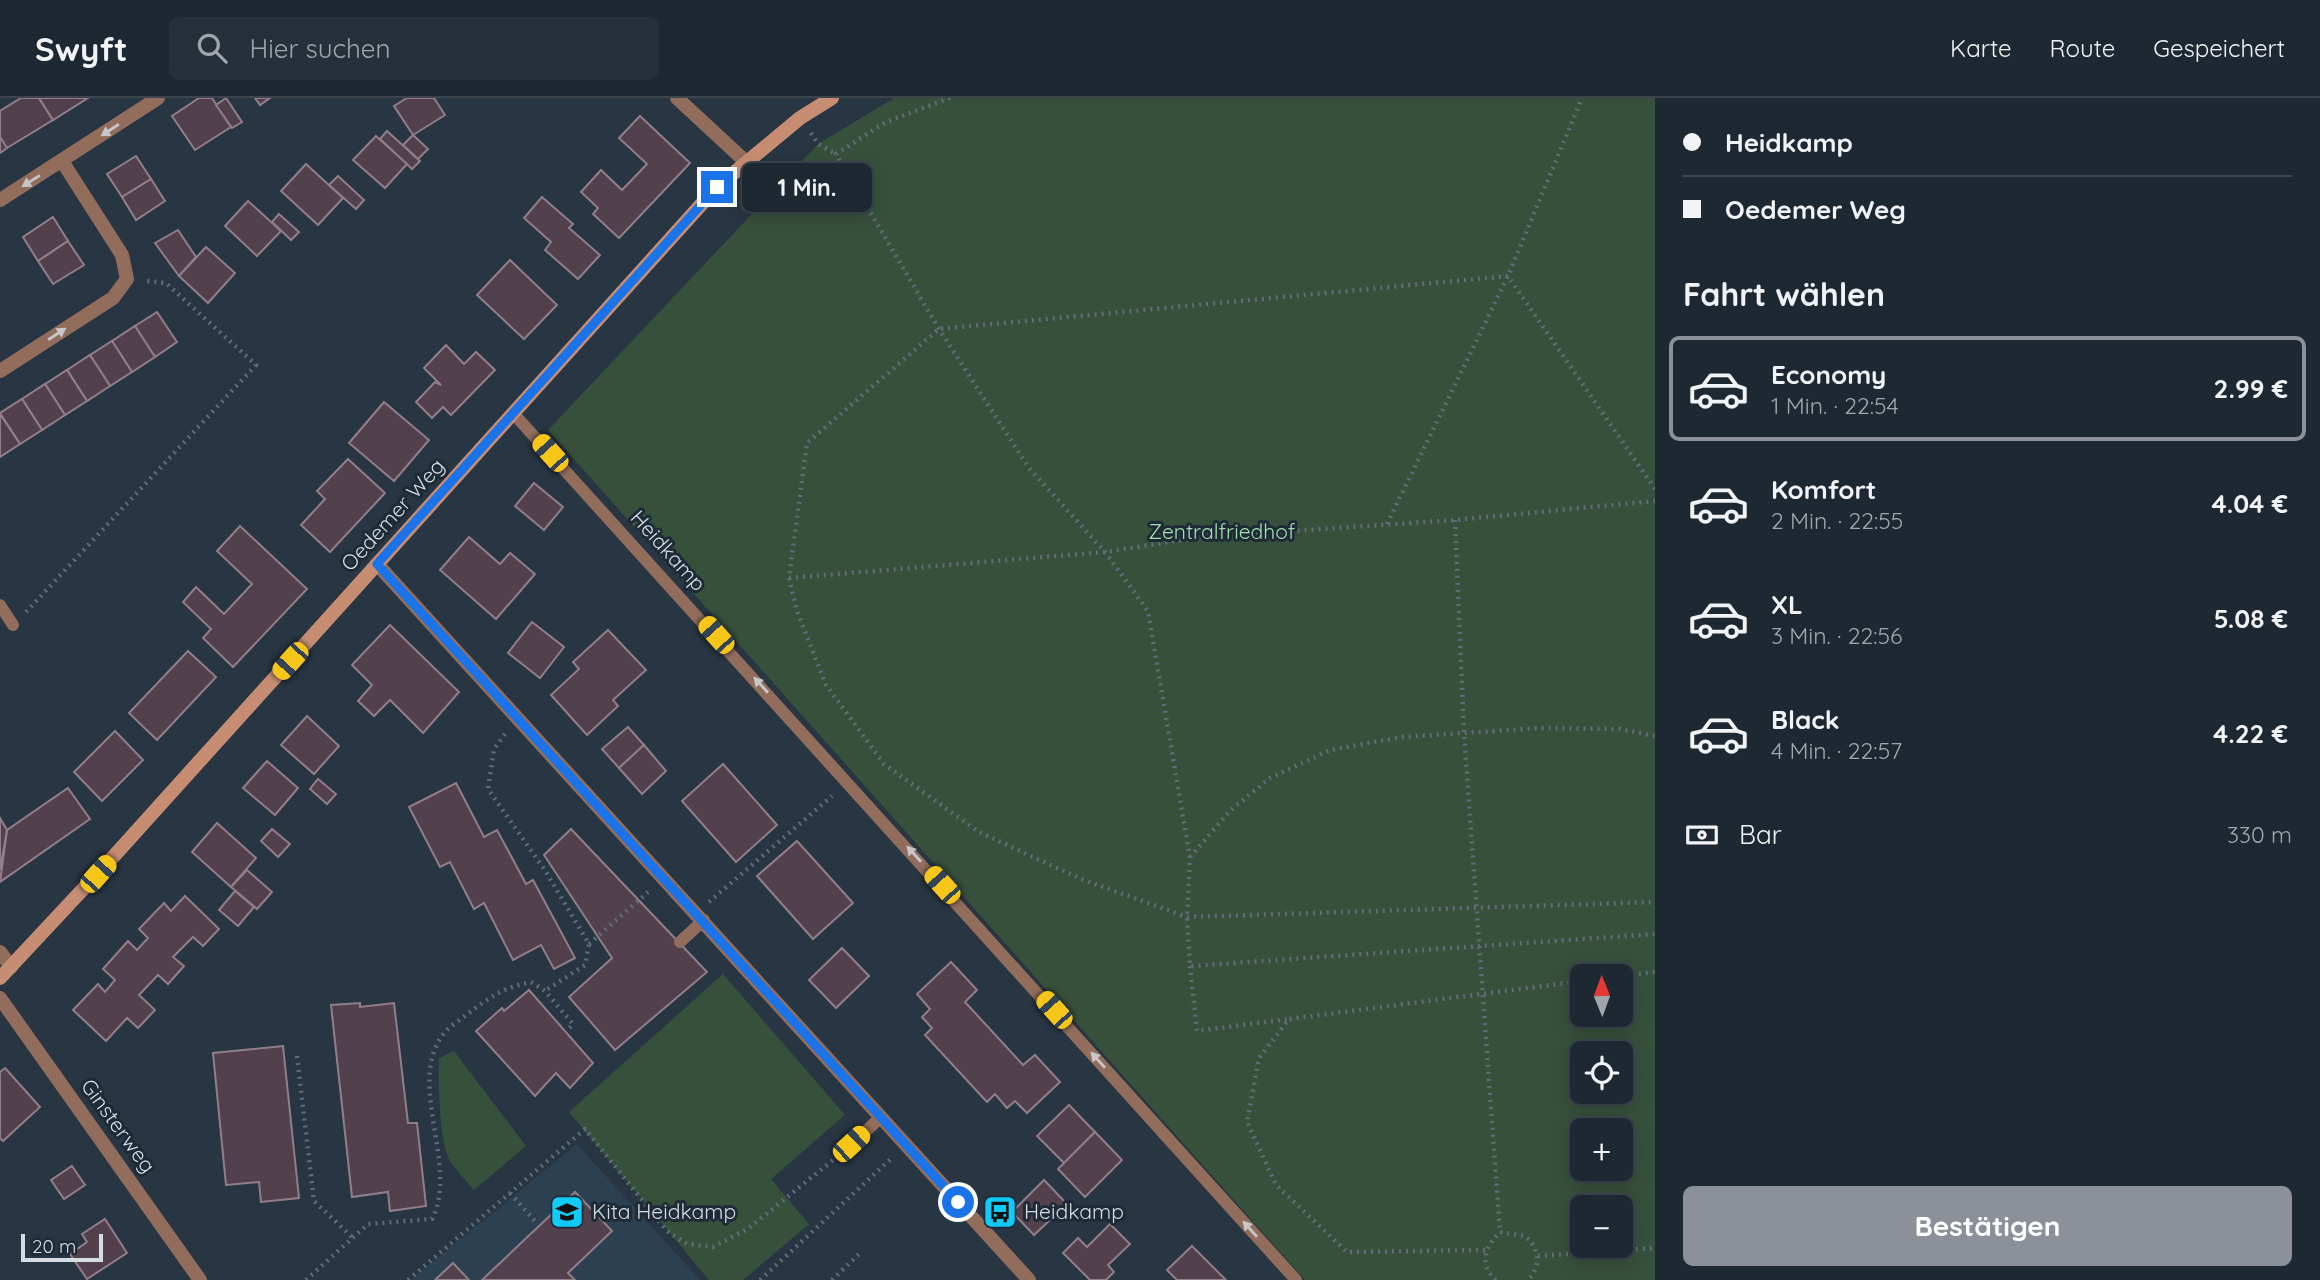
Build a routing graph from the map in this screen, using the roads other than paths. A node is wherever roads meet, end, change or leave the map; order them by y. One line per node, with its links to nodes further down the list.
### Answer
1 (158, 98): 4 (street, one-way to 4)
2 (677, 98): 5 (street)
3 (832, 98): 5 (street, Oedemer Weg)
4 (62, 161): 6 (street, one-way to 6); 7 (street, one-way to 4)
5 (745, 162): 8 (street, Oedemer Weg)
6 (0, 200)
7 (0, 371)
8 (513, 413): 9 (street, Oedemer Weg); 22 (lane, Heidkamp, one-way to 8)
9 (377, 564): 12 (street); 15 (street, Oedemer Weg)
10 (0, 604): 11 (lane)
11 (13, 625)
12 (700, 916): 13 (lane); 18 (street)
13 (680, 942)
14 (0, 952): 15 (street)
15 (11, 967): 16 (street, Oedemer Weg)
16 (0, 978)
17 (0, 998): 20 (street, Ginsterweg)
18 (881, 1117): 19 (lane); 21 (street)
19 (851, 1144)
20 (200, 1280)
21 (1029, 1280)
22 (1296, 1280)

